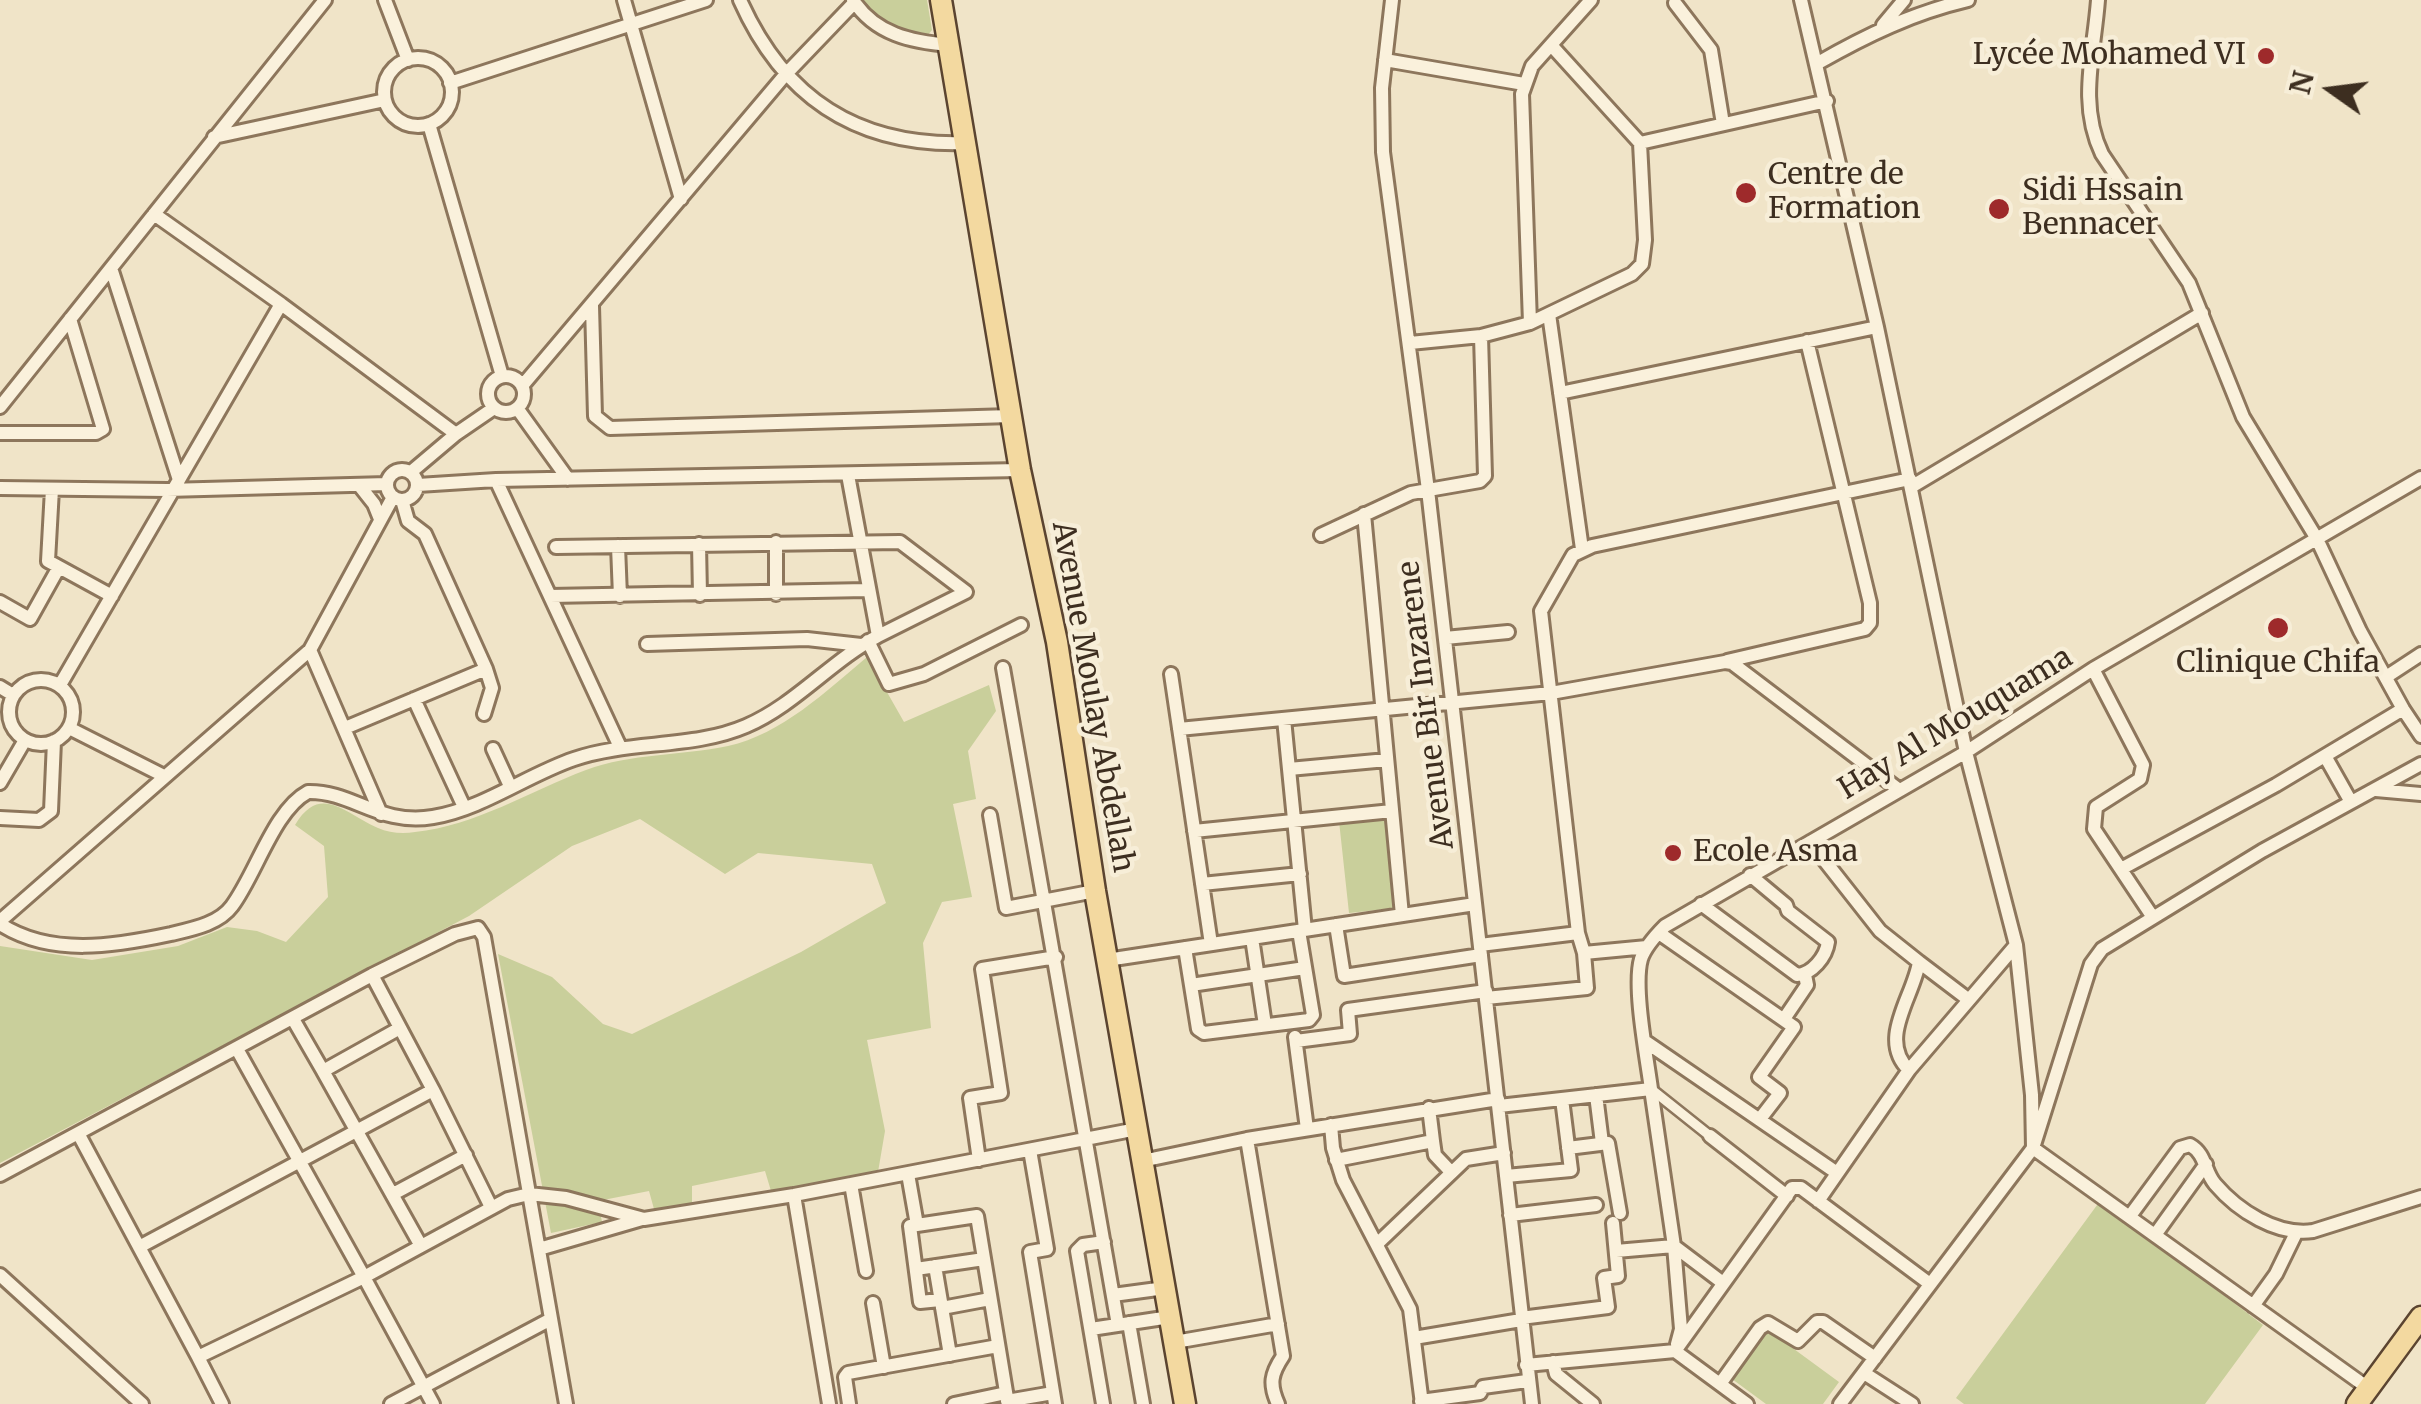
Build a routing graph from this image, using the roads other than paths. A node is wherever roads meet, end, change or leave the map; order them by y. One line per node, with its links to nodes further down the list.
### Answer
1 (325, 0): 30 (street)
2 (385, 0): 20 (street)
3 (624, 0): 16 (street)
4 (706, 0): 16 (street)
5 (740, 0): 23 (street)
6 (942, 0): 18 (main road, Avenue Moulay Abdellah)
7 (1392, 0): 21 (street, Avenue Bir Inzarene)
8 (1591, 0): 19 (street)
9 (1802, 0): 22 (street)
10 (1904, 0): 17 (street)
11 (1968, 0): 15 (street)
12 (2098, 0): 38 (street)
13 (854, 2): 18 (street); 23 (street)
14 (1674, 3): 29 (street)
15 (1931, 4): 17 (street)
16 (632, 24): 24 (street); 33 (street)
17 (1880, 28): 22 (street)
18 (950, 45): 31 (main road, Avenue Moulay Abdellah)
19 (1550, 45): 25 (street); 32 (street)
20 (408, 60): 24 (street); 26 (street)
21 (1384, 60): 25 (street); 44 (street, Avenue Bir Inzarene)
22 (1818, 63): 27 (street)
23 (785, 75): 31 (street); 33 (street)
24 (450, 83): 28 (street)
25 (1524, 84): 41 (street)
26 (386, 100): 28 (street); 30 (street)
27 (1827, 101): 29 (street); 42 (street)
28 (429, 124): 46 (street)
29 (1723, 124): 32 (street)
30 (214, 137): 34 (street)
31 (967, 143): 52 (main road, Avenue Moulay Abdellah)
32 (1640, 143): 39 (street)
33 (681, 200): 37 (street)
34 (154, 214): 35 (street); 36 (street)
35 (111, 268): 40 (street); 62 (street)
36 (281, 304): 54 (street); 62 (street)
37 (592, 306): 47 (street); 52 (street)
38 (2202, 313): 61 (street); 73 (street)
39 (1549, 314): 41 (street); 48 (street)
40 (70, 320): 49 (street); 53 (street)
41 (1530, 323): 43 (street)
42 (1876, 327): 45 (street); 61 (street)
43 (1481, 336): 44 (street); 66 (street)
44 (1410, 342): 66 (street, Avenue Bir Inzarene)
45 (1808, 342): 48 (street); 68 (street)
46 (502, 376): 47 (street); 50 (street)
47 (522, 386): 51 (street)
48 (1560, 393): 79 (street)
49 (0, 407)
50 (494, 408): 51 (street); 54 (street)
51 (517, 408): 59 (street)
52 (1011, 416): 55 (main road, Avenue Moulay Abdellah)
53 (0, 433)
54 (456, 434): 57 (street)
55 (1020, 470): 56 (street); 143 (main road, Avenue Moulay Abdellah)
56 (848, 476): 59 (street); 75 (street)
57 (415, 478): 60 (street); 67 (street); 67 (street)
58 (2421, 478): 73 (street, Hay Al Mouquama)
59 (568, 479): 60 (street)
60 (496, 480): 85 (street)
61 (1911, 483): 68 (street); 119 (street)
62 (176, 485): 63 (street); 65 (street); 84 (street)
63 (359, 485): 67 (street); 71 (street)
64 (0, 488): 65 (street)
65 (52, 489): 80 (street)
66 (1428, 490): 69 (street); 90 (street, Avenue Bir Inzarene)
67 (394, 494): 70 (street); 71 (street)
68 (1844, 494): 79 (street); 95 (street)
69 (1364, 514): 72 (street); 108 (street)
70 (408, 521): 71 (street); 97 (street)
71 (378, 522): 93 (street)
72 (1321, 535)
73 (2317, 539): 98 (street, Hay Al Mouquama); 100 (street)
74 (776, 542): 75 (street); 76 (street); 82 (street)
75 (858, 542): 81 (street); 91 (street)
76 (699, 544): 77 (street); 83 (street)
77 (618, 546): 78 (street); 86 (street)
78 (556, 547)
79 (1582, 550): 103 (street)
80 (59, 568): 84 (street); 87 (street)
81 (867, 590): 82 (street); 91 (street)
82 (776, 594): 83 (street)
83 (700, 595): 86 (street)
84 (112, 596): 101 (street)
85 (550, 596): 86 (street); 117 (street)
86 (620, 596)
87 (0, 602)
88 (1021, 625): 91 (street)
89 (1508, 632): 90 (street)
90 (1445, 638): 106 (street, Avenue Bir Inzarene)
91 (869, 641): 92 (street); 117 (street)
92 (648, 644)
93 (310, 650): 112 (street); 124 (street)
94 (2421, 654): 100 (street)
95 (1724, 662): 103 (street); 127 (street)
96 (1003, 668): 144 (street)
97 (486, 669): 105 (street); 109 (street)
98 (2093, 669): 119 (street, Hay Al Mouquama); 139 (street)
99 (1171, 674): 113 (street)
100 (2386, 677): 107 (street)
101 (60, 685): 104 (street); 111 (street)
102 (0, 687): 104 (street)
103 (1551, 692): 106 (street); 153 (street)
104 (13, 695): 115 (street)
105 (414, 699): 112 (street); 131 (street)
106 (1452, 703): 108 (street); 145 (street, Avenue Bir Inzarene)
107 (2402, 709): 114 (street); 120 (street)
108 (1382, 710): 110 (street); 121 (street)
109 (484, 714)
110 (1284, 719): 113 (street); 123 (street)
111 (69, 728): 116 (street); 124 (street)
112 (345, 728): 133 (street)
113 (1179, 730): 137 (street)
114 (2421, 736)
115 (24, 740): 116 (street); 125 (street)
116 (54, 742): 135 (street)
117 (620, 747): 126 (street)
118 (493, 749): 126 (street)
119 (1966, 752): 127 (street, Hay Al Mouquama); 156 (street)
120 (2325, 756): 130 (street); 139 (street)
121 (1387, 760): 123 (street); 132 (street)
122 (2421, 764): 128 (street)
123 (1289, 769): 136 (street)
124 (164, 776): 149 (street)
125 (0, 783)
126 (510, 786): 131 (street)
127 (1898, 789): 138 (street, Hay Al Mouquama)
128 (2374, 790): 129 (street); 130 (street)
129 (2421, 794)
130 (2350, 802): 148 (street)
131 (464, 807): 133 (street)
132 (1392, 811): 136 (street); 147 (street)
133 (381, 814): 149 (street)
134 (990, 815): 144 (street)
135 (0, 818)
136 (1294, 820): 137 (street); 140 (street)
137 (1194, 832): 142 (street)
138 (1810, 842): 141 (street, Hay Al Mouquama); 163 (street)
139 (2121, 869): 148 (street)
140 (1300, 874): 142 (street); 151 (street)
141 (1750, 875): 146 (street, Hay Al Mouquama); 167 (street)
142 (1202, 884): 155 (street)
143 (1095, 891): 144 (street); 162 (main road, Avenue Moulay Abdellah)
144 (1046, 900): 161 (street)
145 (1476, 904): 147 (street); 159 (street, Avenue Bir Inzarene)
146 (1701, 904): 152 (street, Hay Al Mouquama); 167 (street)
147 (1402, 915): 150 (street)
148 (2152, 916): 199 (street)
149 (0, 922)
150 (1336, 925): 151 (street); 159 (street)
151 (1302, 930): 154 (street); 164 (street)
152 (1658, 933): 157 (street, Hay Al Mouquama); 172 (street)
153 (1578, 934): 159 (street); 160 (street)
154 (1252, 938): 155 (street); 166 (street)
155 (1211, 944): 158 (street)
156 (2016, 945): 170 (street); 199 (street)
157 (1647, 947): 160 (street); 177 (street)
158 (1185, 948): 162 (street); 168 (street)
159 (1481, 950): 169 (street, Avenue Bir Inzarene)
160 (1584, 954): 169 (street)
161 (1056, 957): 194 (street); 203 (street)
162 (1107, 960): 189 (main road, Avenue Moulay Abdellah)
163 (1919, 962): 170 (street); 179 (street)
164 (1305, 968): 166 (street); 173 (street)
165 (372, 975): 171 (street); 175 (street); 215 (street)
166 (1258, 975): 168 (street); 174 (street)
167 (1805, 975): 172 (street)
168 (1191, 985): 174 (street)
169 (1486, 995): 176 (street); 185 (street, Avenue Bir Inzarene)
170 (1970, 1000): 179 (street)
171 (293, 1018): 178 (street); 180 (street)
172 (1784, 1019): 187 (street)
173 (1293, 1022): 174 (street); 176 (street)
174 (1265, 1026)
175 (400, 1028): 180 (street); 181 (street)
176 (1296, 1042): 190 (street)
177 (1646, 1042): 182 (street); 187 (street)
178 (237, 1048): 192 (street); 206 (street)
179 (1909, 1070): 209 (street)
180 (323, 1071): 191 (street)
181 (433, 1090): 191 (street); 202 (street)
182 (1650, 1090): 183 (street); 193 (street); 231 (street)
183 (1596, 1095): 184 (street); 197 (street)
184 (1562, 1099): 185 (street); 198 (street)
185 (1498, 1102): 186 (street); 201 (street, Avenue Bir Inzarene)
186 (1429, 1108): 188 (street); 196 (street)
187 (1760, 1119): 209 (street)
188 (1331, 1125): 190 (street); 204 (street)
189 (1137, 1129): 194 (street); 205 (main road, Avenue Moulay Abdellah)
190 (1307, 1129): 195 (street)
191 (357, 1131): 206 (street); 214 (street)
192 (78, 1134): 210 (street); 232 (street)
193 (1710, 1136): 217 (street)
194 (1087, 1139): 200 (street); 228 (street)
195 (1247, 1139): 205 (street); 254 (street)
196 (1433, 1141): 204 (street); 208 (street)
197 (1602, 1144): 198 (street); 234 (street)
198 (1568, 1148): 212 (street)
199 (2033, 1148): 223 (street); 242 (street)
200 (1030, 1150): 203 (street); 271 (street)
201 (1504, 1153): 208 (street); 212 (street, Avenue Bir Inzarene)
202 (466, 1156): 214 (street); 221 (street)
203 (979, 1160): 211 (street)
204 (1336, 1160): 229 (street)
205 (1142, 1161): 243 (main road, Avenue Moulay Abdellah)
206 (300, 1162): 232 (street); 240 (street)
207 (2206, 1164): 223 (street); 226 (street); 227 (street)
208 (1451, 1172): 229 (street)
209 (1837, 1173): 219 (street)
210 (0, 1174)
211 (908, 1174): 213 (street); 225 (street)
212 (1506, 1176): 222 (street, Avenue Bir Inzarene)
213 (851, 1184): 216 (street); 238 (street)
214 (392, 1194): 230 (street)
215 (528, 1194): 221 (street); 224 (street); 233 (street)
216 (794, 1195): 224 (street); 279 (street)
217 (1787, 1196): 219 (street); 241 (street)
218 (2421, 1196): 226 (street)
219 (1818, 1202): 242 (street)
220 (1596, 1205): 222 (street)
221 (492, 1207): 230 (street)
222 (1510, 1215): 252 (street, Avenue Bir Inzarene)
223 (2130, 1216): 227 (street)
224 (644, 1219): 233 (street)
225 (917, 1225): 235 (street); 237 (street)
226 (2296, 1233): 248 (street)
227 (2156, 1235): 248 (street)
228 (1104, 1242): 244 (street); 255 (street)
229 (1377, 1244): 256 (street)
230 (421, 1246): 240 (street)
231 (1674, 1246): 234 (street); 241 (street); 259 (street)
232 (139, 1247): 261 (street)
233 (539, 1248): 251 (street)
234 (1616, 1251): 252 (street)
235 (984, 1259): 236 (street); 245 (street)
236 (935, 1266): 237 (street); 247 (street)
237 (916, 1269): 247 (street)
238 (866, 1272)
239 (0, 1274): 274 (street)
240 (364, 1276): 261 (street); 269 (street)
241 (1723, 1282): 259 (street)
242 (1930, 1284): 262 (street)
243 (1165, 1288): 244 (street); 250 (main road, Avenue Moulay Abdellah)
244 (1113, 1295): 253 (street)
245 (990, 1299): 247 (street); 258 (street)
246 (873, 1303): 265 (street)
247 (941, 1304): 260 (street)
248 (2253, 1306): 270 (street)
249 (2421, 1317): 270 (main road)
250 (1170, 1318): 253 (street); 257 (main road, Avenue Moulay Abdellah)
251 (551, 1319): 269 (street); 278 (street)
252 (1521, 1319): 256 (street); 264 (street, Avenue Bir Inzarene)
253 (1123, 1324): 255 (street); 283 (street)
254 (1278, 1324): 257 (street); 285 (street)
255 (1091, 1328): 282 (street)
256 (1414, 1338): 273 (street)
257 (1174, 1342): 284 (main road, Avenue Moulay Abdellah)
258 (998, 1346): 260 (street); 272 (street)
259 (1676, 1351): 263 (street); 268 (street)
260 (950, 1355): 265 (street)
261 (198, 1357): 275 (street)
262 (1875, 1358): 266 (street); 268 (street)
263 (1554, 1362): 264 (street); 287 (street)
264 (1526, 1365): 267 (street, Avenue Bir Inzarene)
265 (884, 1367): 280 (street)
266 (1864, 1373): 289 (street); 290 (street)
267 (1527, 1381): 273 (street); 286 (street, Avenue Bir Inzarene)
268 (1720, 1384): 288 (street)
269 (424, 1387): 276 (street); 277 (street)
270 (2363, 1396)
271 (1054, 1399): 272 (street)
272 (1007, 1400): 281 (street)
273 (1421, 1402)
274 (142, 1404)
275 (222, 1404)
276 (391, 1404)
277 (434, 1404)
278 (566, 1404)
279 (828, 1404)
280 (850, 1404)
281 (954, 1404)
282 (1103, 1404)
283 (1143, 1404)
284 (1186, 1404)
285 (1278, 1404)
286 (1532, 1404)
287 (1594, 1404)
288 (1747, 1404)
289 (1840, 1404)
290 (1912, 1404)

